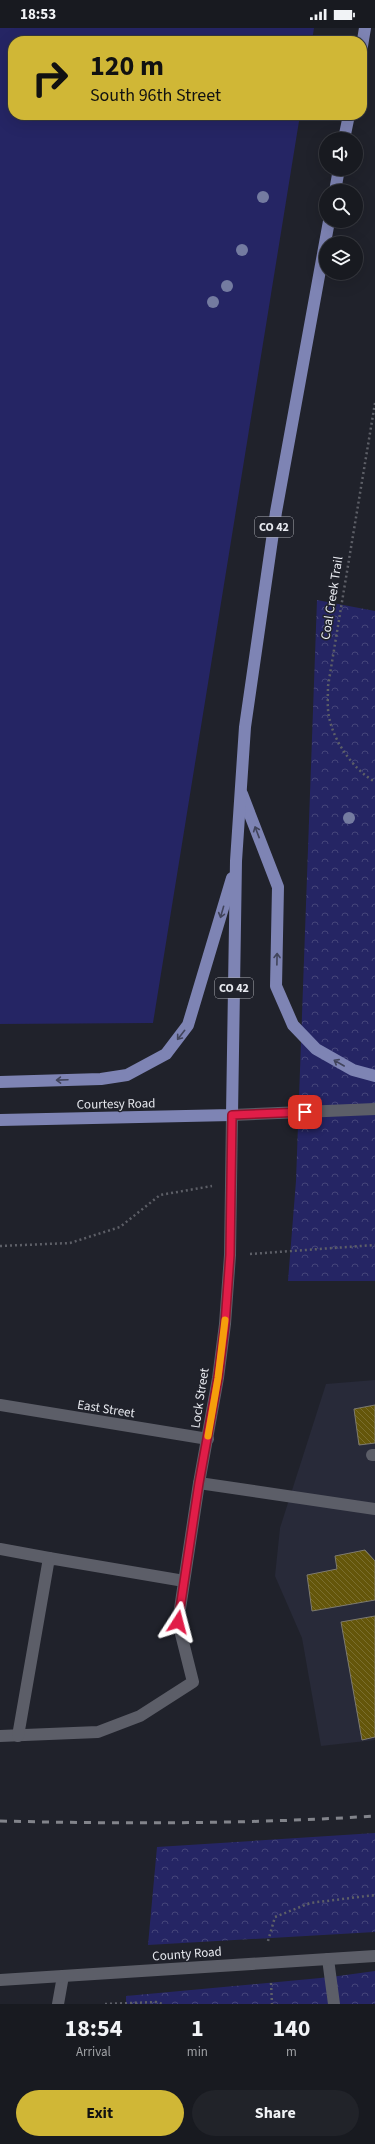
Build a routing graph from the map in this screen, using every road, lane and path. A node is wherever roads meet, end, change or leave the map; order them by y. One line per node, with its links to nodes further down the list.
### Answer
1 (348, 120): 2 (main road)
2 (345, 132)
3 (328, 228): 6 (main road, CO 42)
4 (375, 403): 5 (path, Coal Creek Trail)
5 (375, 782)
6 (240, 789): 7 (main road, CO 42); 8 (main road, one-way to 6)
7 (236, 861): 9 (main road, one-way to 9); 11 (main road, CO 42)
8 (375, 1076)
9 (0, 1082)
10 (375, 1109): 11 (street)
11 (232, 1115): 12 (main road, Courtesy Road); 13 (street, Lock Street)
12 (0, 1120)
13 (232, 1183): 15 (path); 16 (street, Lock Street)
14 (375, 1245): 16 (path)
15 (0, 1246)
16 (230, 1255): 18 (street, Lock Street)
17 (0, 1405): 18 (street, East Street)
18 (208, 1439): 19 (street, Lock Street)
19 (199, 1483): 20 (street); 23 (street, Lock Street)
20 (375, 1510)
21 (0, 1549): 22 (street)
22 (49, 1558): 23 (street); 25 (street)
23 (184, 1581): 25 (street, Lock Street)
24 (0, 1736): 25 (street)
25 (18, 1736)
26 (375, 1896): 27 (path)
27 (268, 1941)
28 (375, 1956): 29 (street, County Road)
29 (328, 1960): 30 (street, County Road); 37 (street)
30 (63, 1976): 31 (street, County Road); 33 (street)
31 (0, 1980)
32 (270, 1982): 36 (path)
33 (58, 2004)
34 (105, 2004): 35 (path)
35 (164, 2004)
36 (272, 2004)
37 (334, 2004)

